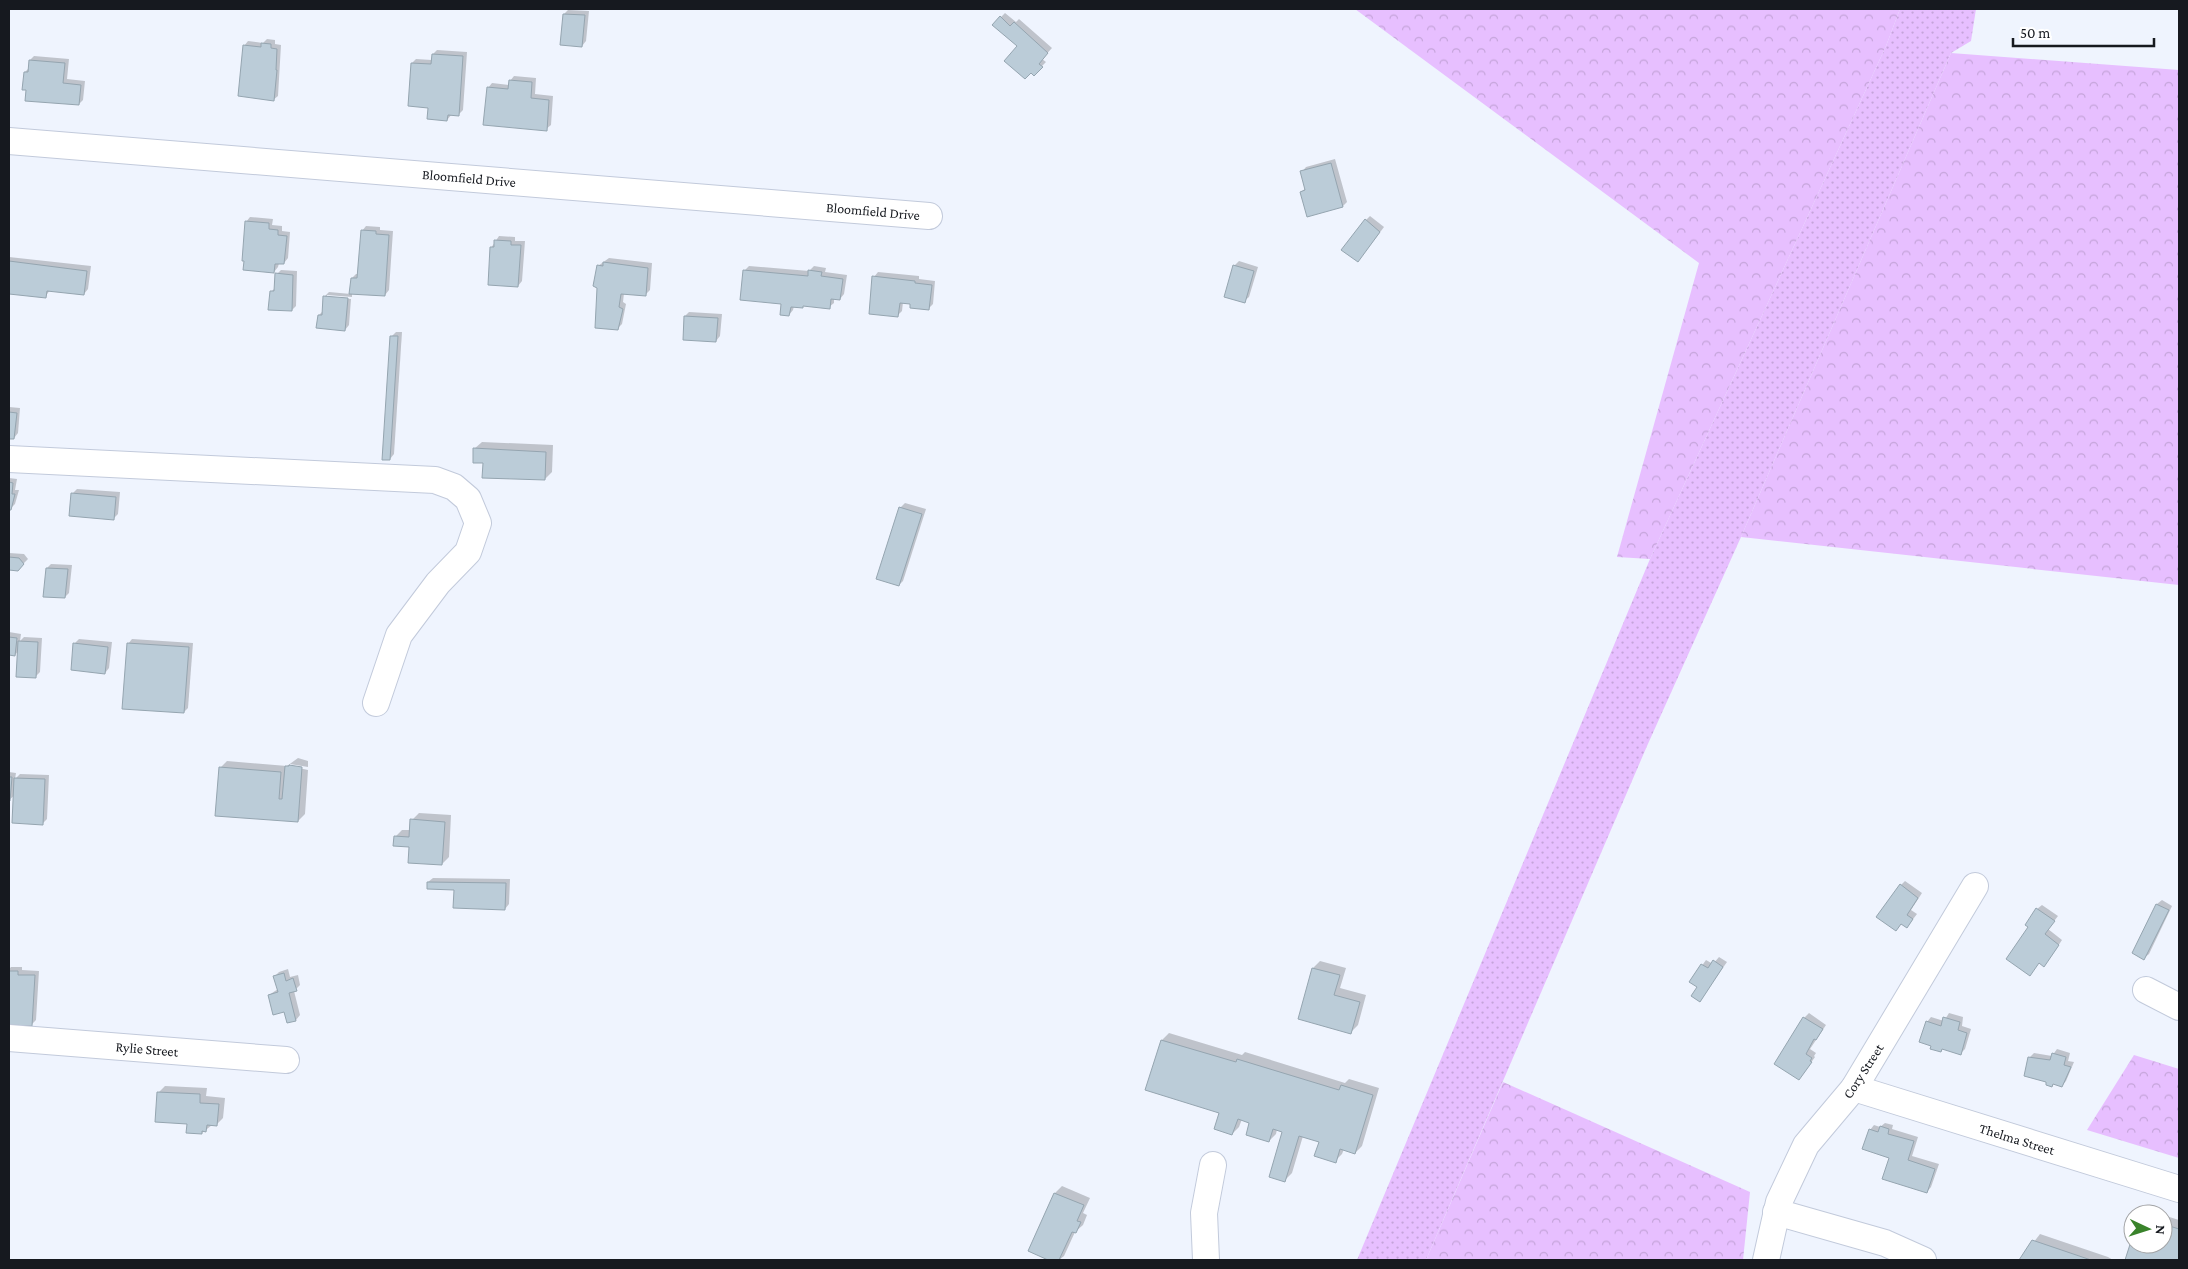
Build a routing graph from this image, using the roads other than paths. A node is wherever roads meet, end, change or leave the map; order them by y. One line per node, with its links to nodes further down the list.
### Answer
1 (9, 141): 2 (street, Bloomfield Drive)
2 (929, 216)
3 (9, 459): 4 (street)
4 (376, 703)
5 (1975, 886): 10 (street, Cory Street)
6 (2146, 990): 7 (street)
7 (2179, 1007)
8 (9, 1038): 9 (street, Rylie Street)
9 (286, 1060)
10 (1854, 1088): 12 (street, Thelma Street); 13 (street, Cory Street)
11 (1213, 1165): 14 (street)
12 (2179, 1189)
13 (1776, 1212): 15 (street, Cory Street); 16 (street)
14 (1206, 1260)
15 (1766, 1260)
16 (1923, 1260)

